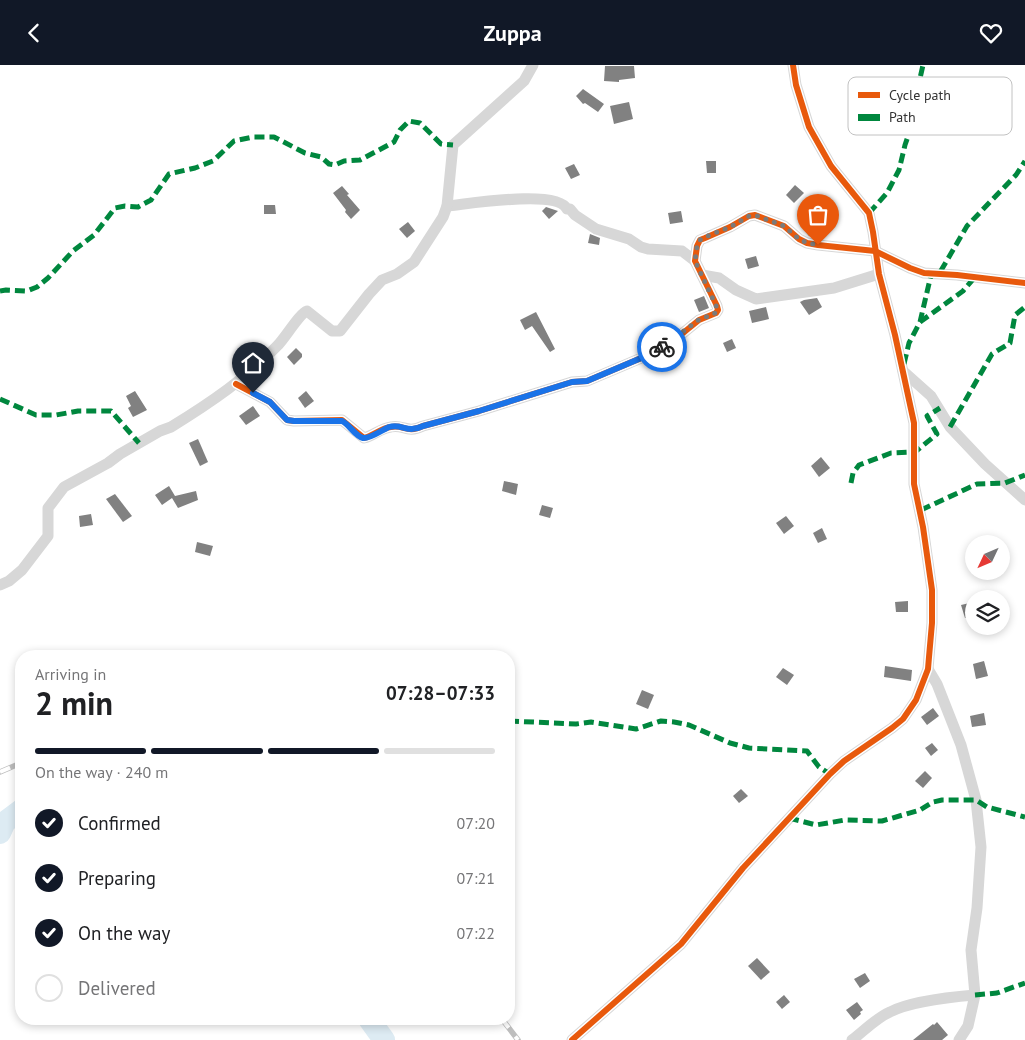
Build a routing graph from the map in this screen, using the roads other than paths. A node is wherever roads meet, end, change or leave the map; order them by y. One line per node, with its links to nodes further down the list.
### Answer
1 (533, 65): 3 (street)
2 (793, 65): 4 (street)
3 (447, 205): 5 (street); 10 (street)
4 (875, 251): 5 (street); 7 (street); 8 (street)
5 (695, 261): 6 (street)
6 (702, 275): 7 (street); 10 (street)
7 (879, 275): 9 (street)
8 (1025, 283)
9 (903, 371): 11 (street); 13 (street)
10 (236, 384): 12 (street)
11 (1025, 499)
12 (0, 585)
13 (928, 669): 14 (street); 15 (street)
14 (974, 995): 16 (street); 17 (street)
15 (574, 1040)
16 (852, 1040)
17 (959, 1040)

